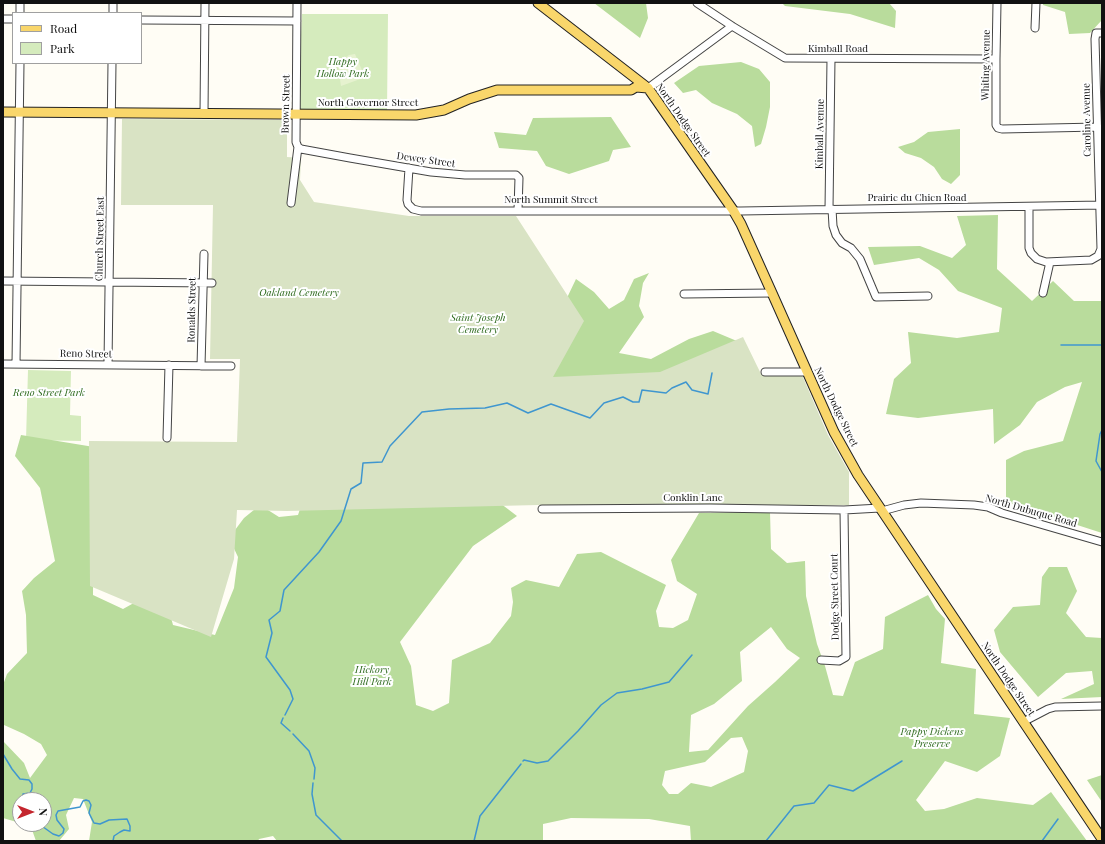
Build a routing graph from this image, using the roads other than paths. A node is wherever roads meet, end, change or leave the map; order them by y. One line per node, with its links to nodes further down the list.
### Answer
1 (205, 3): 8 (street)
2 (297, 3): 9 (street, Brown Street)
3 (538, 3): 17 (main road, North Dodge Street)
4 (697, 3): 10 (street, Kimball Road)
5 (997, 3): 14 (street, Whiting Avenue)
6 (1036, 3): 11 (street)
7 (142, 20): 8 (street)
8 (205, 20): 9 (street); 25 (street)
9 (297, 21): 26 (street, Brown Street)
10 (732, 26): 13 (street, Kimball Road); 18 (street, North Governor Street)
11 (1035, 28)
12 (1099, 33): 20 (street, Caroline Avenue)
13 (831, 59): 14 (street, Kimball Road); 33 (street, Kimball Avenue)
14 (996, 59): 27 (street, Whiting Avenue)
15 (20, 64): 23 (street)
16 (112, 64): 24 (street, Church Street East)
17 (631, 75): 18 (main road, North Dodge Street); 19 (main road)
18 (648, 88): 19 (main road, North Governor Street); 21 (main road, North Dodge Street)
19 (631, 90): 21 (main road); 26 (main road, North Governor Street)
20 (1099, 96): 27 (street, Caroline Avenue)
21 (654, 98): 35 (main road, North Dodge Street)
22 (3, 112): 23 (main road, North Governor Street)
23 (19, 112): 24 (main road, North Governor Street); 39 (street)
24 (111, 113): 25 (main road, North Governor Street); 40 (street, Church Street East)
25 (204, 114): 26 (main road, North Governor Street)
26 (296, 114): 28 (street, Brown Street)
27 (1098, 127): 31 (street, Caroline Avenue)
28 (298, 147): 29 (street, Dewey Street); 30 (street, Brown Street)
29 (409, 168): 34 (street, Dewey Street); 34 (street, North Summit Street)
30 (291, 203)
31 (1101, 205): 32 (street, Prairie du Chien Road); 37 (street, Caroline Avenue)
32 (1029, 207): 33 (street, Prairie du Chien Road); 37 (street)
33 (831, 209): 35 (street, Prairie du Chien Road); 46 (street, Kimball Avenue)
34 (518, 210): 35 (street, North Summit Street)
35 (733, 210): 43 (main road, North Dodge Street)
36 (204, 254): 41 (street, Ronalds Street)
37 (1050, 262): 44 (street)
38 (3, 281): 39 (street)
39 (17, 281): 40 (street); 48 (street)
40 (110, 282): 41 (street); 49 (street, Church Street East)
41 (203, 283): 42 (street); 51 (street, Ronalds Street)
42 (212, 283)
43 (772, 293): 45 (street); 54 (main road, North Dodge Street)
44 (1043, 293)
45 (684, 294)
46 (928, 296)
47 (3, 364): 48 (street, Reno Street)
48 (16, 364): 49 (street, Reno Street)
49 (108, 364): 50 (street, Reno Street)
50 (170, 365): 51 (street, Reno Street); 55 (street)
51 (201, 366): 52 (street, Reno Street)
52 (231, 366)
53 (764, 372): 54 (street)
54 (807, 372): 57 (main road, North Dodge Street)
55 (167, 438)
56 (542, 509): 58 (street, Conklin Lane)
57 (881, 509): 58 (street, Conklin Lane); 59 (street, North Dubuque Road); 62 (main road, North Dodge Street)
58 (844, 510): 60 (street, Dodge Street Court)
59 (1102, 542)
60 (822, 660)
61 (1102, 706): 62 (street)
62 (1023, 722): 63 (main road, North Dodge Street)
63 (1102, 839)

